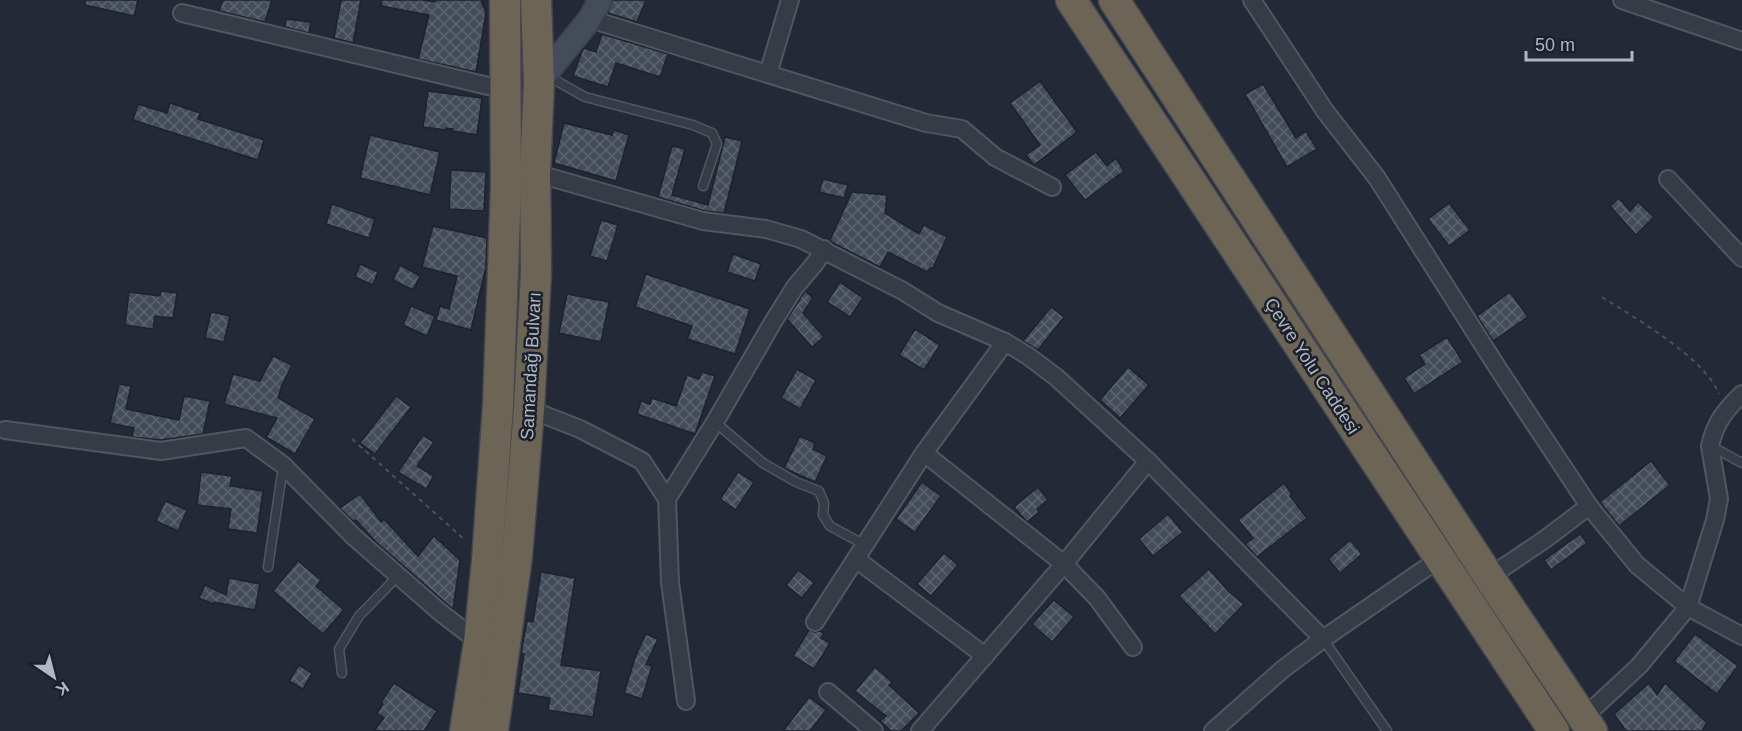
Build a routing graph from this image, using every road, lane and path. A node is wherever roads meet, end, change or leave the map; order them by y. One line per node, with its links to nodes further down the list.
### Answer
1 (505, 0): 13 (highway, Samandağ Bulvarı)
2 (536, 0): 12 (highway, Samandağ Bulvarı)
3 (790, 0): 11 (street)
4 (1071, 0): 36 (highway, Çevre Yolu Caddesi)
5 (1114, 0): 41 (highway, Çevre Yolu Caddesi)
6 (1252, 0): 34 (street)
7 (1622, 0): 10 (street)
8 (595, 10): 11 (street); 12 (street)
9 (182, 13): 13 (street)
10 (1742, 41)
11 (768, 74): 17 (street)
12 (542, 78): 14 (highway, Samandağ Bulvarı); 16 (lane)
13 (505, 90): 37 (highway, Samandağ Bulvarı)
14 (535, 173): 18 (street); 23 (highway, Samandağ Bulvarı)
15 (1668, 179): 19 (street)
16 (703, 186)
17 (1052, 187)
18 (824, 249): 21 (street); 25 (street)
19 (1742, 258)
20 (1602, 297): 24 (path)
21 (1005, 342): 29 (street); 30 (street)
22 (1742, 394): 24 (street)
23 (529, 409): 33 (street); 54 (highway, Samandağ Bulvarı)
24 (1724, 411): 28 (street)
25 (715, 422): 33 (street); 35 (lane)
26 (5, 430): 32 (street)
27 (352, 439): 37 (path)
28 (1710, 446): 31 (lane); 42 (street)
29 (924, 453): 35 (street); 38 (street)
30 (1148, 461): 38 (street); 45 (street)
31 (1742, 463)
32 (283, 465): 39 (lane); 40 (street)
33 (667, 499): 51 (street)
34 (1589, 506): 41 (street); 42 (street)
35 (860, 552): 43 (street); 48 (street)
36 (1439, 559): 45 (street); 59 (highway, Çevre Yolu Caddesi)
37 (487, 561): 46 (highway, Samandağ Bulvarı)
38 (1064, 564): 47 (street); 48 (street)
39 (268, 567)
40 (399, 575): 46 (street); 49 (lane)
41 (1489, 577): 52 (highway, Çevre Yolu Caddesi)
42 (1688, 607): 44 (street); 52 (street)
43 (815, 622)
44 (1742, 636)
45 (1323, 639): 57 (street); 58 (lane)
46 (479, 642): 53 (highway, Samandağ Bulvarı)
47 (1132, 647)
48 (984, 656): 56 (street)
49 (342, 673)
50 (828, 692): 55 (street)
51 (686, 701)
52 (1588, 724)
53 (465, 731)
54 (493, 731)
55 (874, 731)
56 (920, 731)
57 (1213, 731)
58 (1387, 731)
59 (1554, 731)

